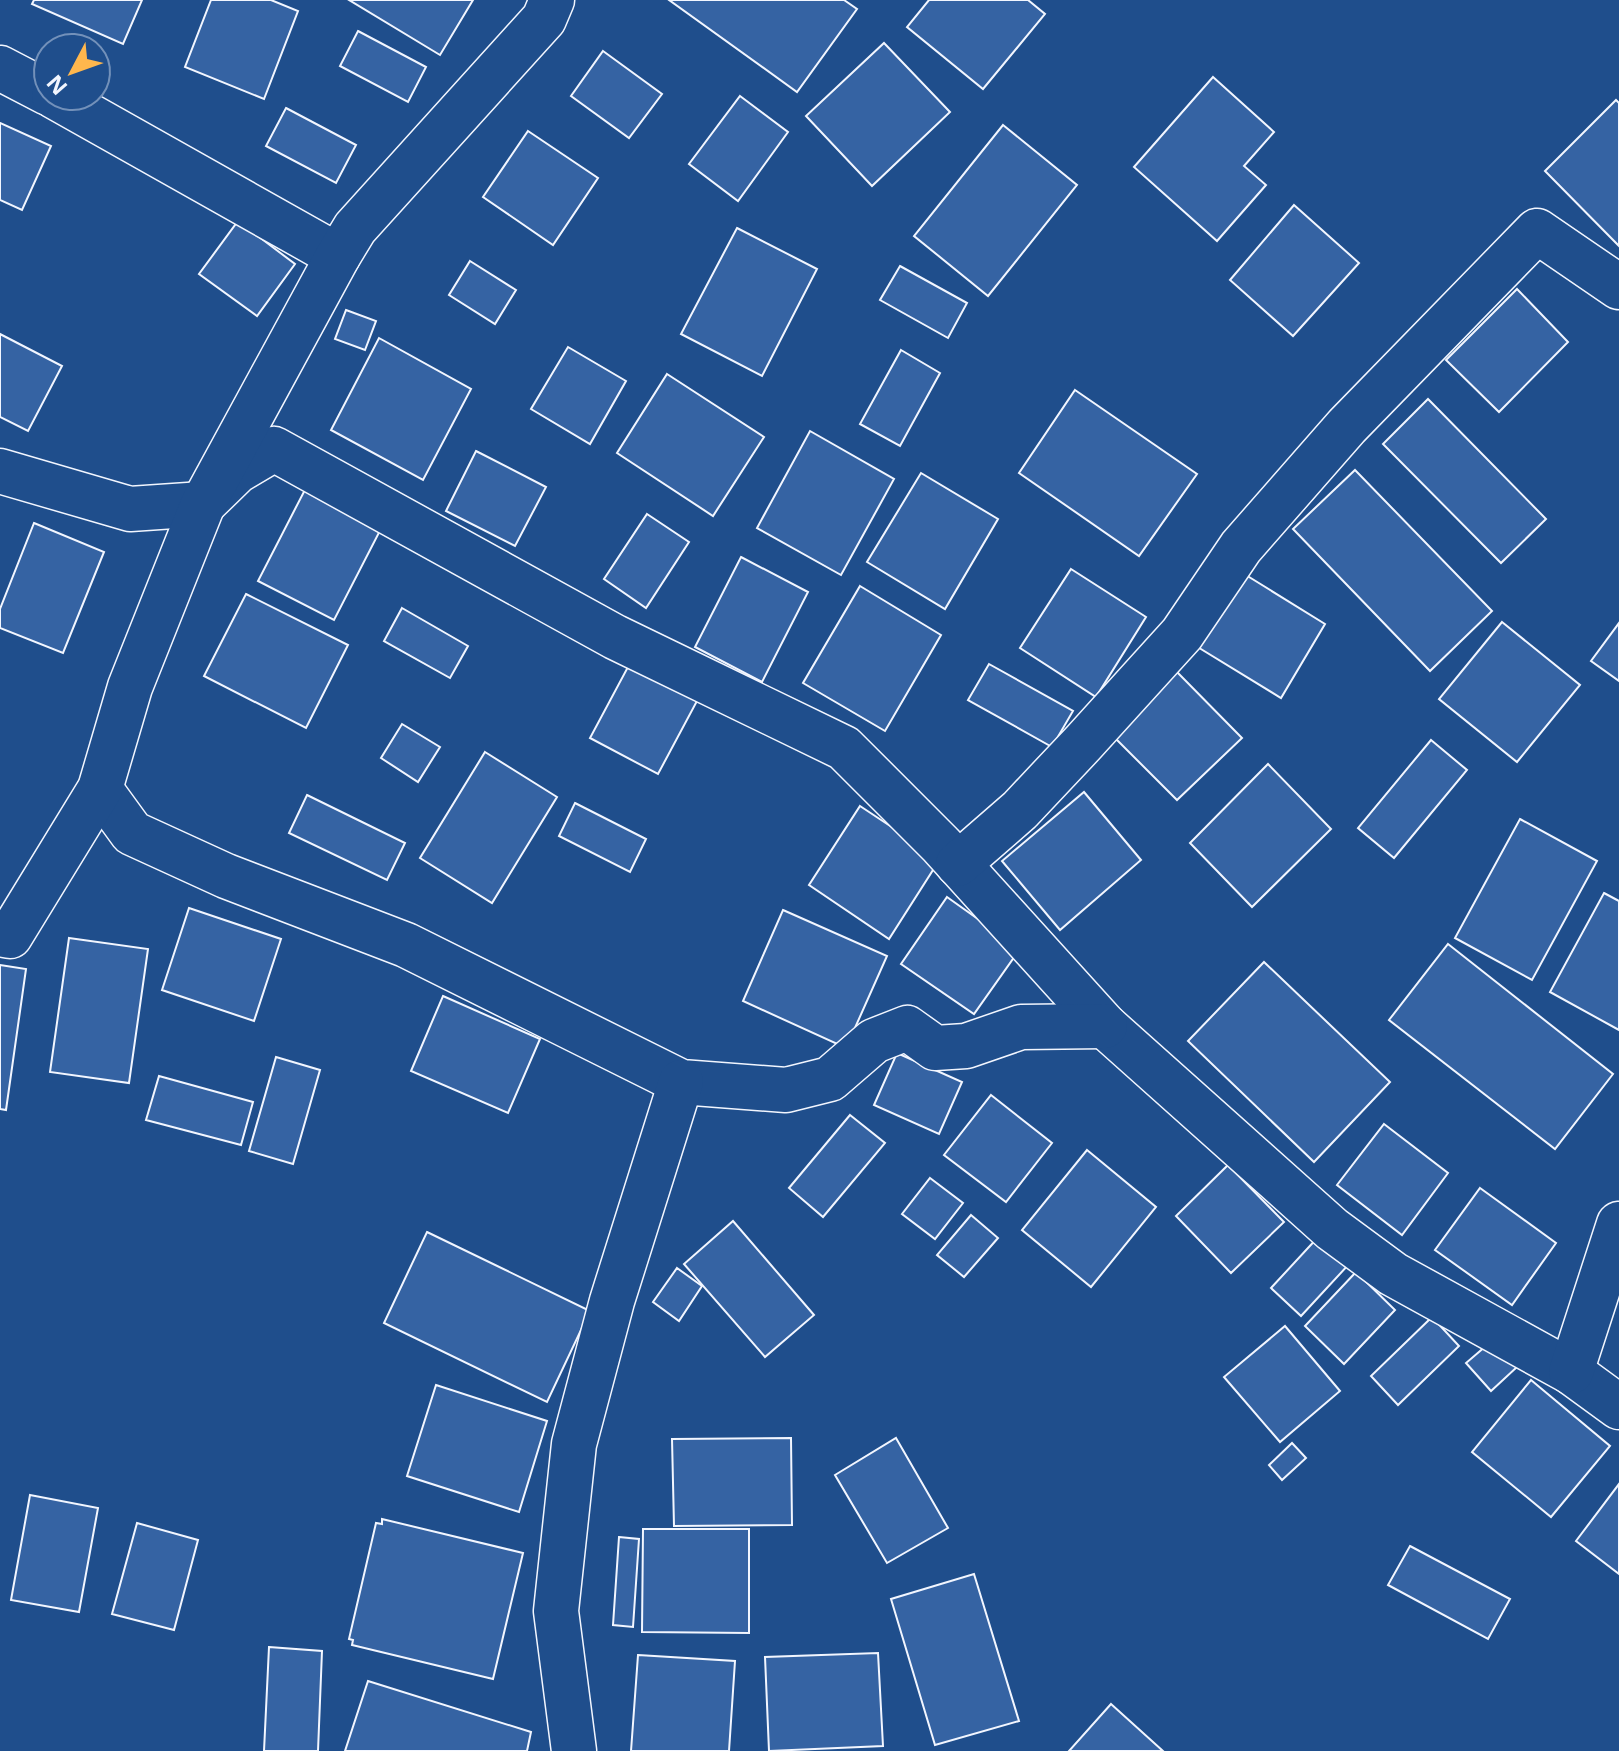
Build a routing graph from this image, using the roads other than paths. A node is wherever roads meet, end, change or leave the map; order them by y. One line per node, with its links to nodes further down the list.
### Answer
1 (552, 0): 5 (street)
2 (0, 68): 3 (street)
3 (32, 85)
4 (82, 112): 5 (street)
5 (338, 256): 8 (street)
6 (1619, 287): 10 (street)
7 (0, 471): 8 (street)
8 (203, 504): 9 (street); 10 (street)
9 (100, 789): 11 (street); 13 (street)
10 (958, 864): 12 (street)
11 (0, 934)
12 (1105, 1026): 13 (street); 15 (street)
13 (681, 1082): 17 (street)
14 (1619, 1224): 15 (street)
15 (1571, 1372): 16 (street)
16 (1619, 1407)
17 (574, 1751)

